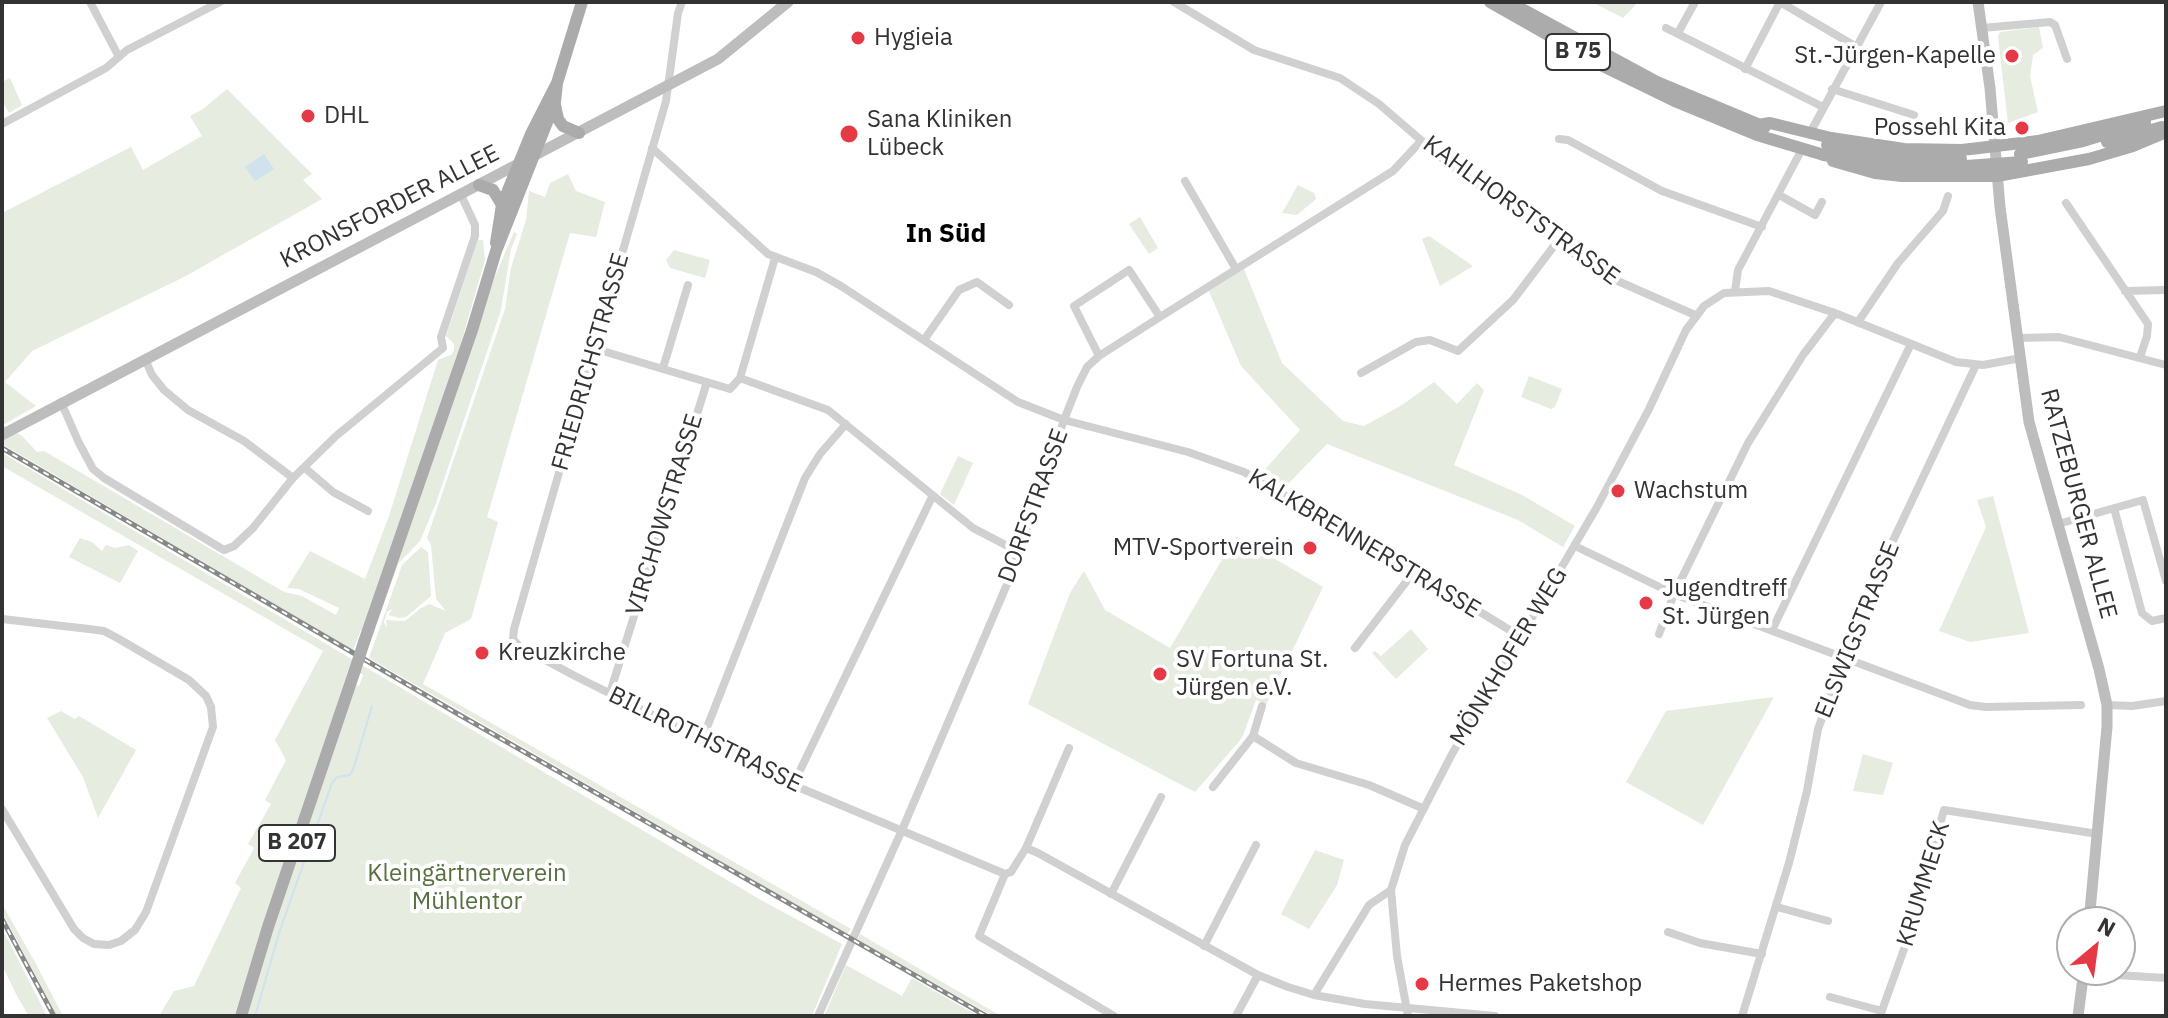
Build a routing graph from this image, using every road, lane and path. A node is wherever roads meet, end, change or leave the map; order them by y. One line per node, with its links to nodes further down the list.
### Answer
1 (90, 2): 17 (street)
2 (220, 2): 17 (street)
3 (582, 2): 20 (main road, B 207)
4 (682, 2): 21 (street, FRIEDRICHSTRASSE)
5 (788, 2): 21 (main road, KRONSFORDER ALLEE)
6 (1174, 2): 35 (street, KAHLHORSTSTRASSE)
7 (1490, 2): 38 (main road, B 75)
8 (1509, 2): 28 (main road, B 75)
9 (1695, 2): 15 (street)
10 (1780, 2): 16 (street); 19 (street)
11 (1881, 2): 16 (street)
12 (1978, 2): 14 (main road, RATZEBURGER ALLEE)
13 (1666, 28): 15 (street)
14 (1982, 28): 18 (street); 36 (main road, RATZEBURGER ALLEE)
15 (1678, 33): 19 (street)
16 (1855, 46): 22 (street)
17 (119, 57): 27 (street)
18 (2067, 59)
19 (1745, 69): 24 (street)
20 (557, 83): 23 (main road, B 207); 41 (main road, B 207)
21 (670, 85): 31 (main road, KRONSFORDER ALLEE); 37 (street, FRIEDRICHSTRASSE)
22 (1832, 89): 24 (street); 26 (street)
23 (555, 102): 31 (main road); 39 (main road, B 207)
24 (1823, 107): 32 (street)
25 (2166, 114): 40 (main road, B 75)
26 (1914, 115)
27 (2, 124)
28 (1758, 125): 32 (main road); 33 (main road, B 75)
29 (2166, 126): 40 (main road, B 75)
30 (2166, 132): 40 (main road)
31 (579, 133): 39 (main road, KRONSFORDER ALLEE)
32 (1810, 133): 36 (main road)
33 (1789, 135): 38 (main road, B 75); 38 (main road)
34 (1559, 139): 51 (street)
35 (1421, 141): 52 (street, KAHLHORSTSTRASSE); 55 (street, DORFSTRASSE)
36 (1995, 147): 40 (main road); 42 (main road, RATZEBURGER ALLEE)
37 (652, 148): 54 (street); 68 (street, FRIEDRICHSTRASSE)
38 (1816, 150): 40 (main road, B 75, bridge); 42 (main road); 46 (street)
39 (534, 156): 41 (main road, KRONSFORDER ALLEE); 53 (main road, B 207)
40 (2019, 158): 42 (main road)
41 (518, 165): 44 (main road, KRONSFORDER ALLEE); 50 (main road, B 207)
42 (1997, 176): 65 (main road, RATZEBURGER ALLEE)
43 (1185, 181): 55 (street)
44 (479, 185): 45 (main road, KRONSFORDER ALLEE); 50 (main road)
45 (461, 195): 72 (main road, KRONSFORDER ALLEE); 83 (street)
46 (1779, 195): 48 (street); 51 (street)
47 (1948, 196): 64 (street)
48 (1822, 202)
49 (2066, 203): 59 (street)
50 (502, 205): 53 (main road, B 207)
51 (1762, 227): 58 (street)
52 (1557, 242): 62 (street, KAHLHORSTSTRASSE); 76 (street)
53 (496, 251): 136 (main road, B 207, bridge)
54 (775, 258): 66 (street, KALKBRENNERSTRASSE); 77 (street)
55 (1236, 269): 63 (street, DORFSTRASSE)
56 (688, 285): 75 (street)
57 (2166, 290): 59 (street)
58 (1735, 291): 61 (street); 62 (street)
59 (2125, 291): 70 (street)
60 (1009, 305): 66 (street)
61 (1835, 313): 64 (street); 93 (street)
62 (1695, 315): 89 (street, MÖNKHOFER WEG)
63 (1160, 317): 69 (street, DORFSTRASSE); 69 (street)
64 (1858, 322): 67 (street)
65 (2018, 338): 70 (street); 71 (main road, RATZEBURGER ALLEE)
66 (924, 340): 80 (street, KALKBRENNERSTRASSE)
67 (1911, 344): 73 (street); 96 (street)
68 (596, 349): 75 (street); 99 (street, FRIEDRICHSTRASSE)
69 (1099, 356): 80 (street, DORFSTRASSE)
70 (2140, 357): 74 (street)
71 (2021, 358): 73 (street); 88 (main road, RATZEBURGER ALLEE)
72 (145, 359): 79 (main road, KRONSFORDER ALLEE); 84 (street)
73 (1976, 365): 101 (street, ELSWIGSTRASSE)
74 (2166, 365)
75 (663, 368): 78 (street)
76 (1361, 373)
77 (740, 378): 78 (street); 81 (street)
78 (707, 382): 102 (street, VIRCHOWSTRASSE)
79 (61, 402): 82 (main road, KRONSFORDER ALLEE); 84 (street)
80 (1064, 420): 90 (street, DORFSTRASSE); 91 (street, KALKBRENNERSTRASSE)
81 (846, 424): 85 (street); 108 (street)
82 (8, 432)
83 (305, 468): 84 (street); 87 (street)
84 (293, 478)
85 (932, 497): 90 (street); 110 (street)
86 (2114, 508): 88 (street); 92 (street); 94 (street)
87 (368, 511)
88 (2058, 524): 105 (main road, RATZEBURGER ALLEE)
89 (1575, 546): 93 (street); 98 (street, MÖNKHOFER WEG)
90 (1019, 552): 115 (street, DORFSTRASSE)
91 (1413, 573): 98 (street, KALKBRENNERSTRASSE); 100 (street)
92 (2166, 581)
93 (1674, 594): 96 (street); 97 (street)
94 (2166, 618)
95 (2, 619): 114 (street)
96 (1772, 630): 101 (street)
97 (1659, 634)
98 (1521, 637): 113 (street, MÖNKHOFER WEG)
99 (513, 639): 102 (street, BILLROTHSTRASSE)
100 (1355, 648)
101 (1844, 658): 104 (street); 123 (street, ELSWIGSTRASSE)
102 (610, 693): 108 (street, BILLROTHSTRASSE)
103 (2166, 701): 105 (street)
104 (2081, 705)
105 (2107, 705): 116 (main road, RATZEBURGER ALLEE)
106 (1262, 706): 107 (street)
107 (1253, 736): 111 (street); 113 (street)
108 (702, 740): 110 (street, BILLROTHSTRASSE)
109 (1069, 748): 118 (street)
110 (793, 785): 115 (street, BILLROTHSTRASSE)
111 (1213, 787)
112 (1161, 797): 121 (street)
113 (1422, 808): 120 (street, MÖNKHOFER WEG)
114 (2, 809)
115 (902, 830): 119 (street, BILLROTHSTRASSE); 137 (street, DORFSTRASSE)
116 (2098, 834): 122 (main road, RATZEBURGER ALLEE); 135 (street, KRUMMECK)
117 (1256, 845): 126 (street)
118 (1026, 848): 119 (street); 121 (street)
119 (1005, 874): 138 (street)
120 (1391, 890): 132 (street); 134 (street, MÖNKHOFER WEG)
121 (1111, 894): 126 (street)
122 (2091, 906)
123 (1777, 907): 124 (street); 127 (street, ELSWIGSTRASSE)
124 (1828, 921)
125 (1668, 932): 127 (street)
126 (1204, 946): 128 (street)
127 (1762, 954): 141 (street, ELSWIGSTRASSE)
128 (1258, 975): 132 (street); 139 (street)
129 (2136, 976): 130 (street)
130 (2166, 978)
131 (2082, 986): 142 (main road)
132 (1314, 995): 134 (street)
133 (1830, 997): 135 (street, KRUMMECK)
134 (1408, 1012): 140 (street)
135 (1881, 1014)
136 (241, 1016)
137 (818, 1016)
138 (1114, 1016)
139 (1236, 1016)
140 (1495, 1016)
141 (1742, 1016)
142 (2078, 1016)

